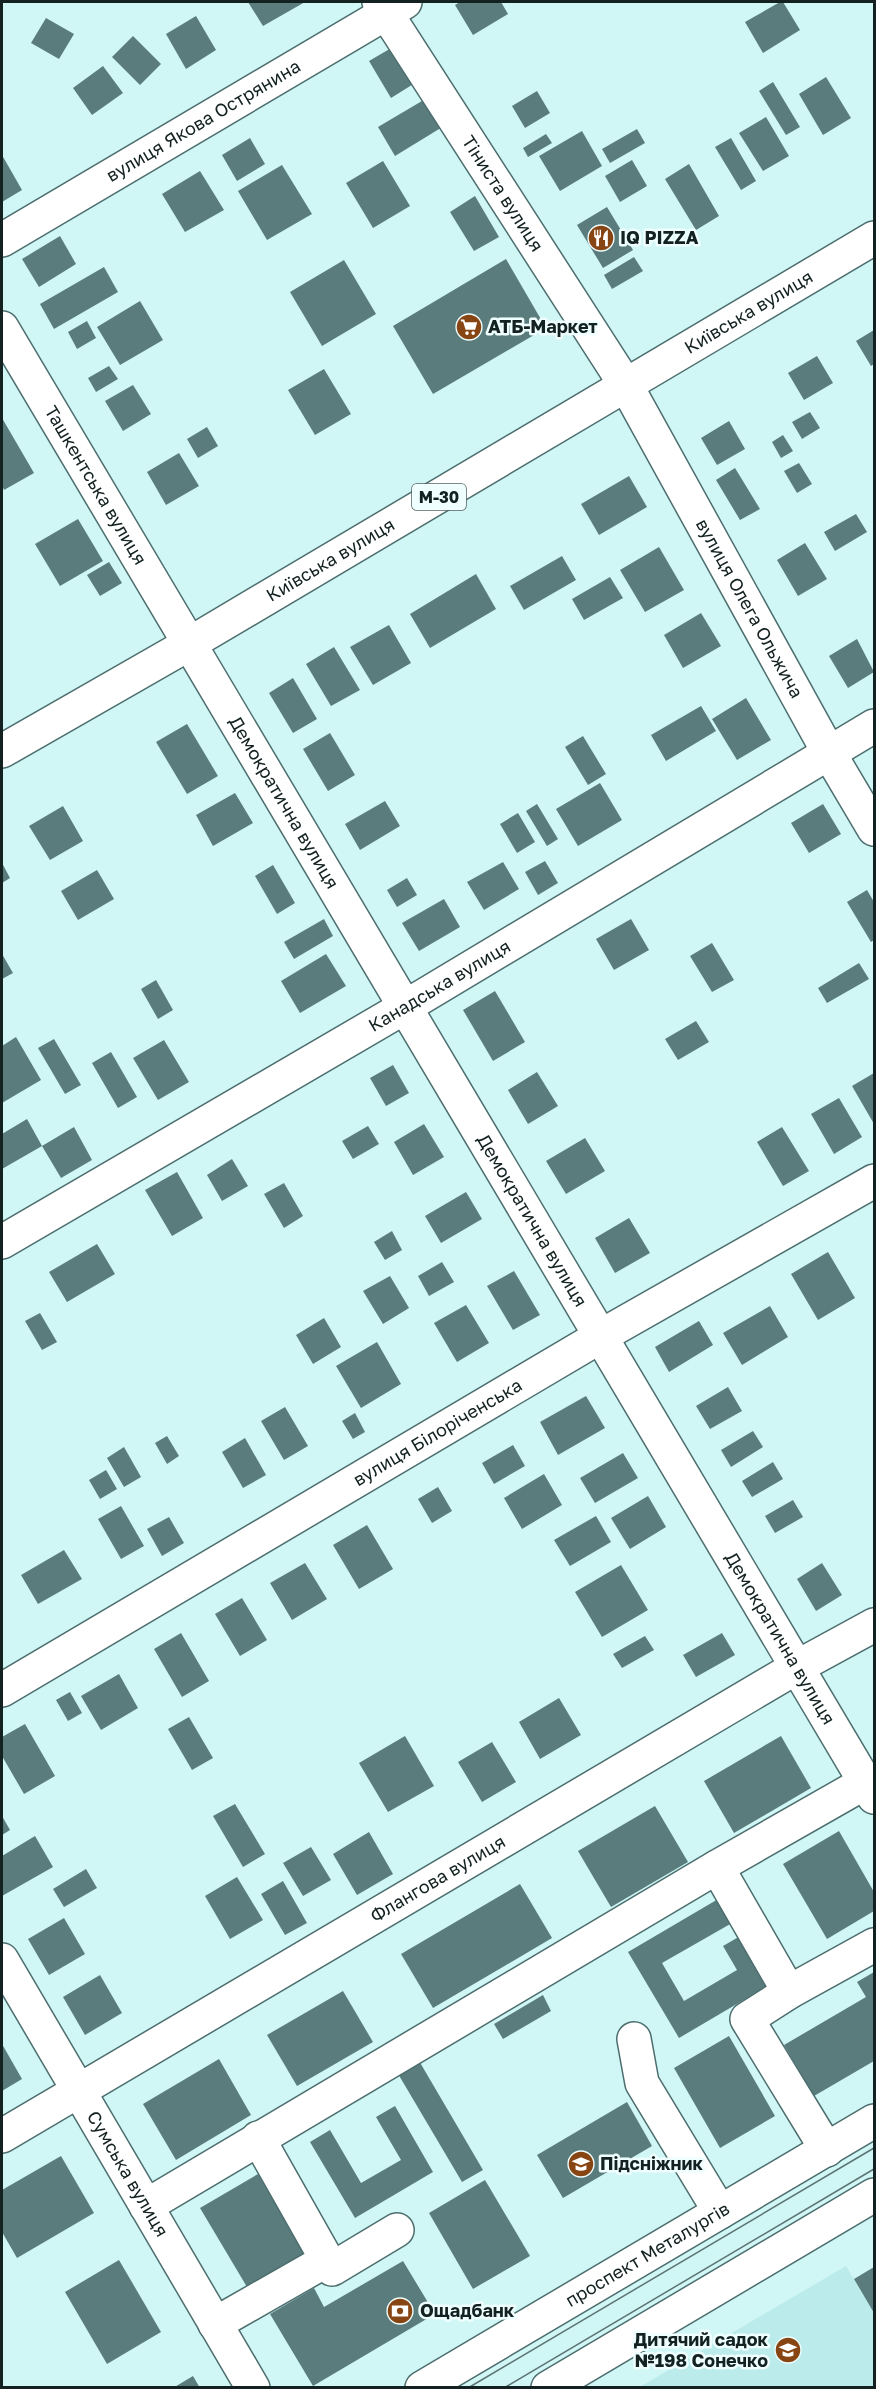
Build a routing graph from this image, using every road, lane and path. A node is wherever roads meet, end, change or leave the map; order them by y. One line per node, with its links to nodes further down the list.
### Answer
1 (389, 6): 3 (main road, вулиця Якова Острянина); 5 (main road, Тіниста вулиця)
2 (874, 238): 5 (main road, Київська вулиця / М-30)
3 (2, 240)
4 (2, 328): 6 (main road, Ташкентська вулиця)
5 (627, 387): 6 (main road, Київська вулиця / М-30); 9 (main road, вулиця Олега Ольжича)
6 (189, 644): 8 (main road, Київська вулиця / М-30); 11 (main road, Демократична вулиця)
7 (874, 726): 9 (main road, Канадська вулиця)
8 (2, 751)
9 (829, 753): 10 (main road, вулиця Олега Ольжича); 11 (main road, Канадська вулиця)
10 (874, 829)
11 (405, 1008): 13 (main road, Канадська вулиця); 14 (main road, Демократична вулиця)
12 (874, 1181): 14 (main road, вулиця Білоріченська)
13 (2, 1242)
14 (601, 1336): 16 (main road, Демократична вулиця); 17 (main road, вулиця Білоріченська)
15 (874, 1625): 16 (main road, Флангова вулиця)
16 (797, 1667): 18 (main road, Демократична вулиця); 24 (main road, Флангова вулиця)
17 (2, 1690)
18 (870, 1790): 19 (main road)
19 (717, 1867): 22 (main road); 27 (main road)
20 (874, 1945): 22 (main road)
21 (2, 1960): 24 (main road, Сумська вулиця)
22 (789, 1992): 28 (main road)
23 (634, 2039): 31 (main road)
24 (79, 2091): 26 (main road, Флангова вулиця); 30 (main road, Сумська вулиця)
25 (874, 2121): 28 (main road, проспект Металургів)
26 (2, 2136)
27 (258, 2138): 30 (main road); 33 (main road)
28 (827, 2150): 31 (main road, проспект Металургів)
29 (874, 2195): 37 (main road)
30 (146, 2206): 34 (main road, Сумська вулиця)
31 (720, 2212): 36 (main road, проспект Металургів)
32 (397, 2230): 33 (main road)
33 (327, 2260): 34 (main road)
34 (215, 2324): 35 (main road, Сумська вулиця)
35 (253, 2388)
36 (422, 2388)
37 (548, 2388)

